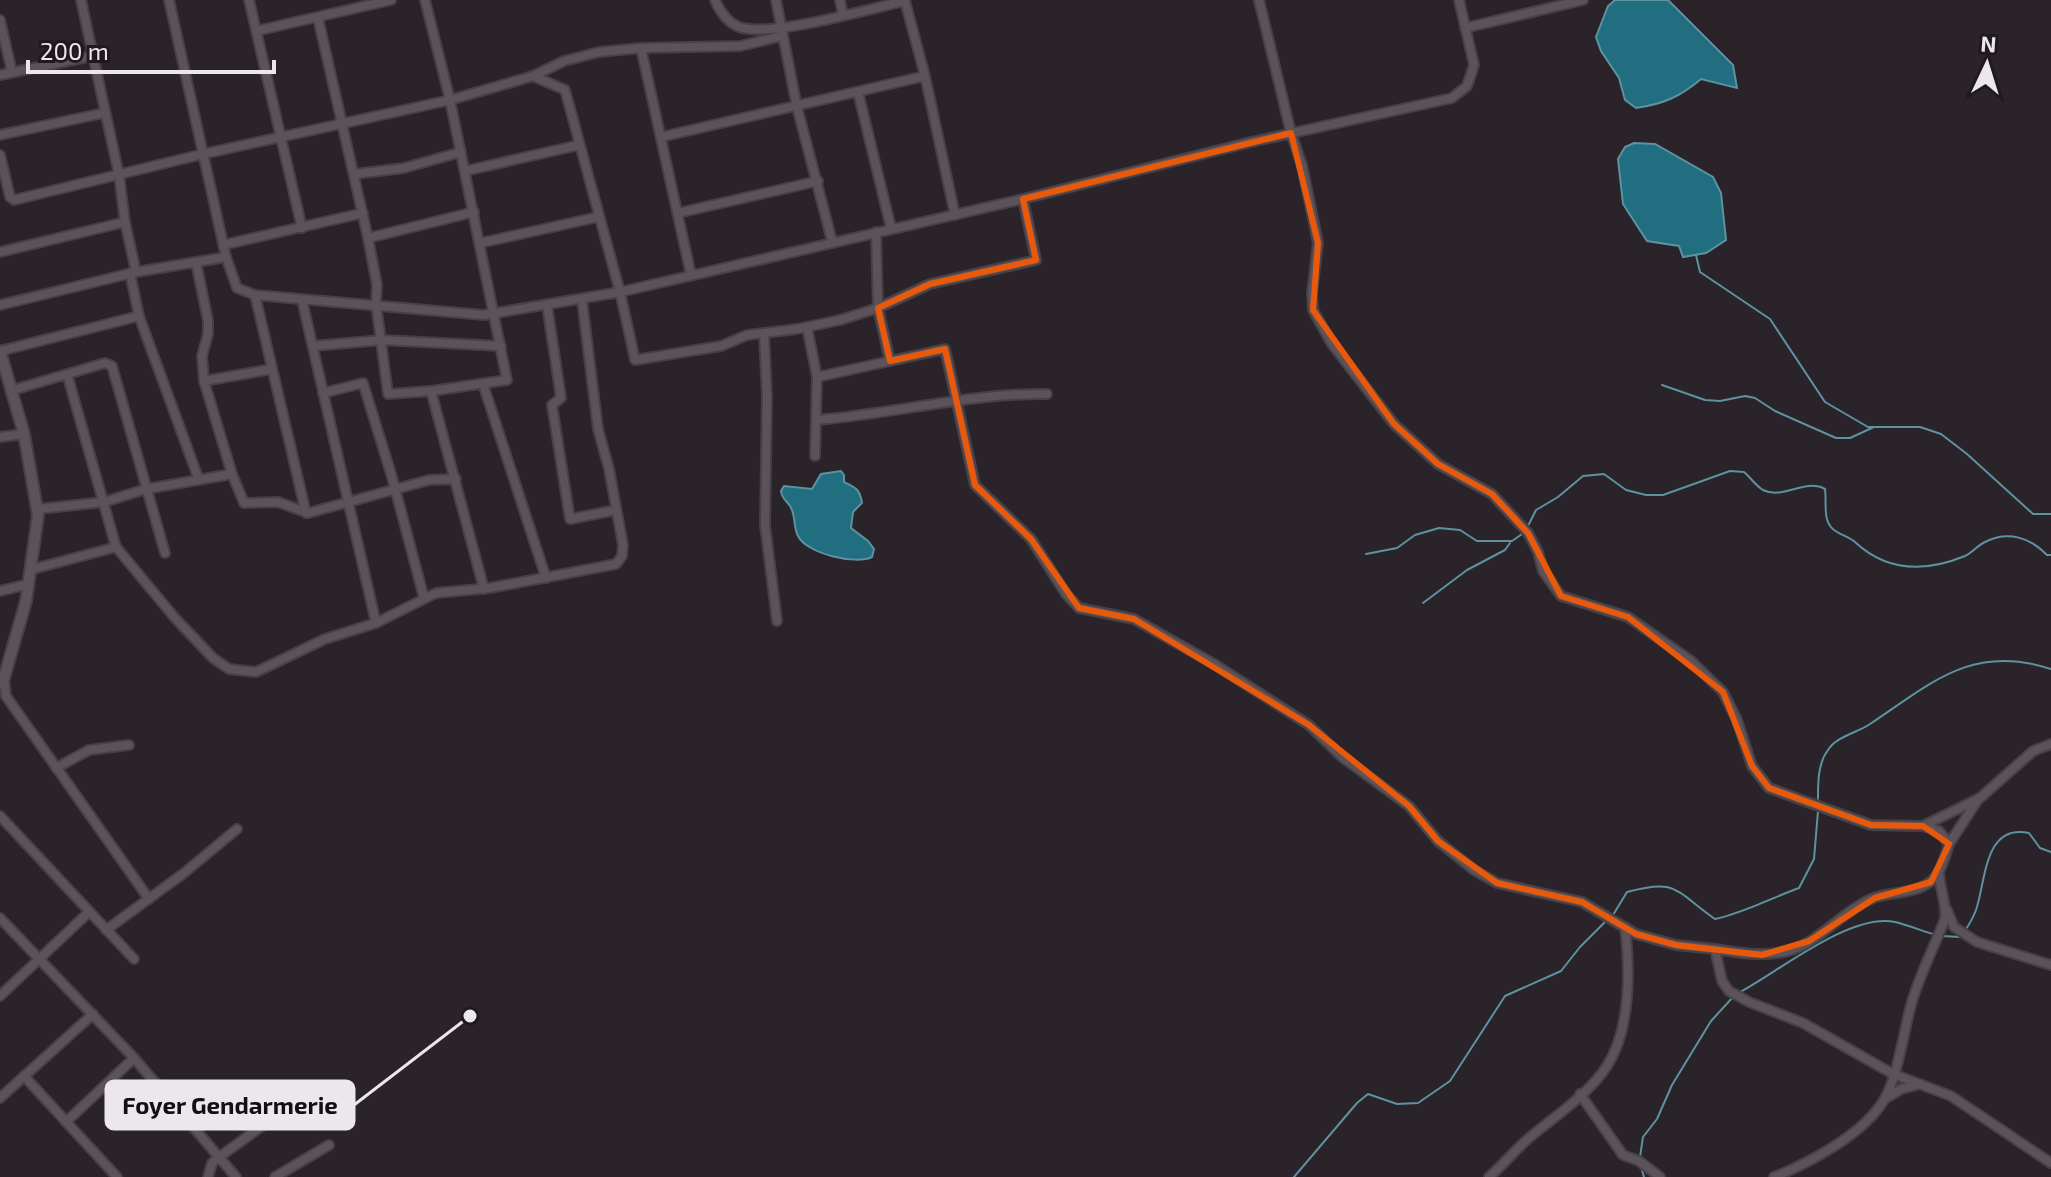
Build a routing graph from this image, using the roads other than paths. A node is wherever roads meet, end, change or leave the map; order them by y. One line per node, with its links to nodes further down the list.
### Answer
1 (81, 0): 22 (street)
2 (169, 0): 38 (street)
3 (249, 0): 19 (street)
4 (391, 0): 16 (street)
5 (425, 0): 28 (street)
6 (715, 0): 20 (street)
7 (776, 0): 20 (street)
8 (840, 0): 15 (street)
9 (906, 0): 15 (street); 26 (street)
10 (1259, 0): 32 (street)
11 (1459, 0): 18 (street)
12 (1538, 0): 14 (street)
13 (1583, 0): 14 (street)
14 (1540, 10): 18 (street)
15 (843, 15): 20 (street)
16 (318, 18): 19 (street); 31 (street)
17 (0, 20): 23 (street)
18 (1465, 28): 32 (street)
19 (256, 31): 35 (street)
20 (782, 32): 21 (street); 29 (street)
21 (641, 48): 25 (street); 34 (street)
22 (92, 56): 23 (street); 30 (street)
23 (12, 72): 24 (street)
24 (0, 75)
25 (533, 76): 28 (street); 36 (street)
26 (925, 76): 27 (street); 48 (street)
27 (858, 92): 29 (street); 52 (street)
28 (450, 100): 31 (street); 37 (street)
29 (797, 107): 34 (street); 43 (street)
30 (104, 113): 33 (street); 42 (street)
31 (343, 124): 35 (street); 41 (street)
32 (1291, 133): 44 (street); 120 (street)
33 (0, 135)
34 (661, 137): 47 (street)
35 (282, 138): 38 (street); 51 (street)
36 (579, 145): 40 (street); 49 (street)
37 (461, 152): 40 (street); 41 (street)
38 (203, 154): 42 (street); 57 (street)
39 (0, 155): 42 (street)
40 (465, 171): 45 (street)
41 (355, 174): 46 (street)
42 (119, 175): 50 (street)
43 (818, 181): 47 (street); 55 (street)
44 (1023, 199): 48 (street); 70 (street)
45 (474, 212): 54 (street); 56 (street)
46 (363, 213): 51 (street); 54 (street)
47 (678, 213): 62 (street)
48 (955, 215): 52 (street)
49 (598, 217): 56 (street); 63 (street)
50 (125, 222): 58 (street); 61 (street)
51 (302, 228): 57 (street)
52 (891, 228): 53 (street)
53 (876, 232): 55 (street); 70 (street)
54 (368, 238): 67 (street)
55 (832, 241): 62 (street)
56 (480, 243): 71 (street)
57 (223, 245): 59 (street)
58 (0, 252)
59 (226, 257): 60 (street); 64 (street)
60 (196, 262): 61 (street); 83 (street)
61 (133, 272): 68 (street); 72 (street)
62 (691, 275): 63 (street)
63 (620, 292): 66 (street); 74 (street)
64 (255, 295): 65 (street); 80 (street)
65 (302, 300): 67 (street); 76 (street)
66 (582, 300): 69 (street); 102 (street)
67 (376, 304): 71 (street); 75 (street)
68 (0, 305)
69 (547, 305): 71 (street); 102 (street)
70 (878, 308): 73 (street); 79 (street)
71 (495, 314): 77 (street)
72 (139, 316): 78 (street); 96 (street)
73 (807, 327): 74 (street); 82 (street)
74 (764, 333): 112 (street)
75 (382, 340): 76 (street); 77 (street); 86 (street)
76 (313, 346): 87 (street)
77 (501, 346): 84 (street)
78 (0, 351): 85 (street)
79 (890, 361): 82 (street); 89 (street)
80 (272, 369): 83 (street); 103 (street)
81 (67, 374): 85 (street); 98 (street); 100 (street)
82 (817, 377): 90 (street)
83 (204, 381): 94 (street)
84 (483, 384): 86 (street); 107 (street)
85 (13, 390): 91 (street)
86 (431, 391): 95 (street)
87 (323, 393): 97 (street); 99 (street)
88 (1047, 394): 89 (street)
89 (957, 399): 90 (street); 128 (street)
90 (816, 420): 93 (street)
91 (24, 434): 92 (street); 101 (street)
92 (0, 437)
93 (815, 456)
94 (232, 474): 96 (street); 103 (street)
95 (456, 479): 97 (street); 109 (street)
96 (199, 480): 98 (street)
97 (395, 488): 99 (street); 111 (street)
98 (146, 489): 100 (street); 105 (street)
99 (349, 500): 103 (street); 113 (street)
100 (104, 502): 101 (street); 104 (street)
101 (38, 509): 106 (street)
102 (616, 510): 107 (street)
103 (306, 513)
104 (116, 547): 106 (street); 113 (street)
105 (165, 553)
106 (33, 569): 108 (street)
107 (546, 578): 109 (street)
108 (29, 584): 110 (street); 114 (street)
109 (484, 589): 111 (street)
110 (0, 591)
111 (424, 598): 113 (street)
112 (777, 621)
113 (376, 623)
114 (2, 680): 117 (street)
115 (2051, 744): 118 (street)
116 (129, 745): 117 (street)
117 (56, 768): 124 (street)
118 (1980, 798): 120 (street); 122 (street)
119 (0, 816): 126 (street)
120 (1923, 826): 122 (street)
121 (237, 829): 124 (street)
122 (1949, 844): 123 (street)
123 (1939, 871): 125 (street); 130 (street)
124 (149, 899): 129 (street)
125 (1946, 909): 133 (street); 137 (street)
126 (89, 912): 129 (street); 131 (street)
127 (0, 918): 131 (street)
128 (1625, 927): 130 (street); 140 (street)
129 (106, 930): 132 (street)
130 (1715, 949): 137 (street)
131 (38, 959): 134 (street); 135 (street)
132 (134, 959)
133 (2051, 965)
134 (0, 996)
135 (93, 1014): 136 (street); 138 (street)
136 (134, 1058): 144 (street); 146 (street)
137 (1893, 1074): 139 (street); 142 (street)
138 (24, 1076): 141 (street); 144 (street)
139 (1920, 1084): 142 (street); 147 (street)
140 (1580, 1094): 152 (street); 153 (street)
141 (0, 1098)
142 (1885, 1099): 154 (street)
143 (281, 1112): 146 (street)
144 (66, 1122): 148 (street)
145 (329, 1145): 151 (street)
146 (218, 1158): 149 (street); 150 (street)
147 (2051, 1163)
148 (117, 1177)
149 (208, 1177)
150 (236, 1177)
151 (275, 1177)
152 (1489, 1177)
153 (1660, 1177)
154 (1774, 1177)

